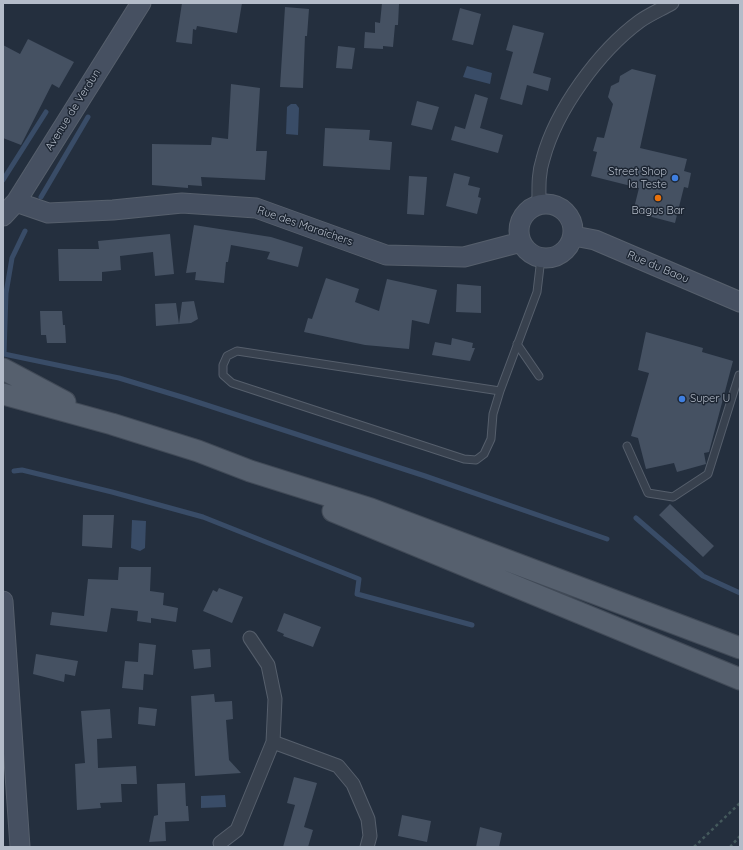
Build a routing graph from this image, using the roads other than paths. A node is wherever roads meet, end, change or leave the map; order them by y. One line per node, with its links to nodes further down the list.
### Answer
1 (141, 3): 3 (street, Avenue de Verdun)
2 (672, 3): 4 (street)
3 (16, 202): 5 (street, Avenue de Verdun); 7 (street, Rue des Maraîchers)
4 (539, 205): 6 (street); 7 (street)
5 (3, 216)
6 (574, 236): 8 (street); 9 (street, Rue du Baou)
7 (521, 242): 8 (street)
8 (541, 258): 10 (lane)
9 (740, 302)
10 (517, 344): 13 (lane); 14 (lane)
11 (3, 369): 16 (main road)
12 (739, 375): 17 (lane)
13 (539, 376)
14 (500, 391): 14 (lane)
15 (3, 394): 16 (main road)
16 (103, 421): 18 (main road)
17 (627, 446)
18 (250, 471): 21 (main road); 22 (main road)
19 (3, 601): 25 (street)
20 (250, 638): 23 (street)
21 (740, 648)
22 (740, 679)
23 (273, 742): 24 (street); 26 (street)
24 (220, 843)
25 (20, 847)
26 (367, 847)

